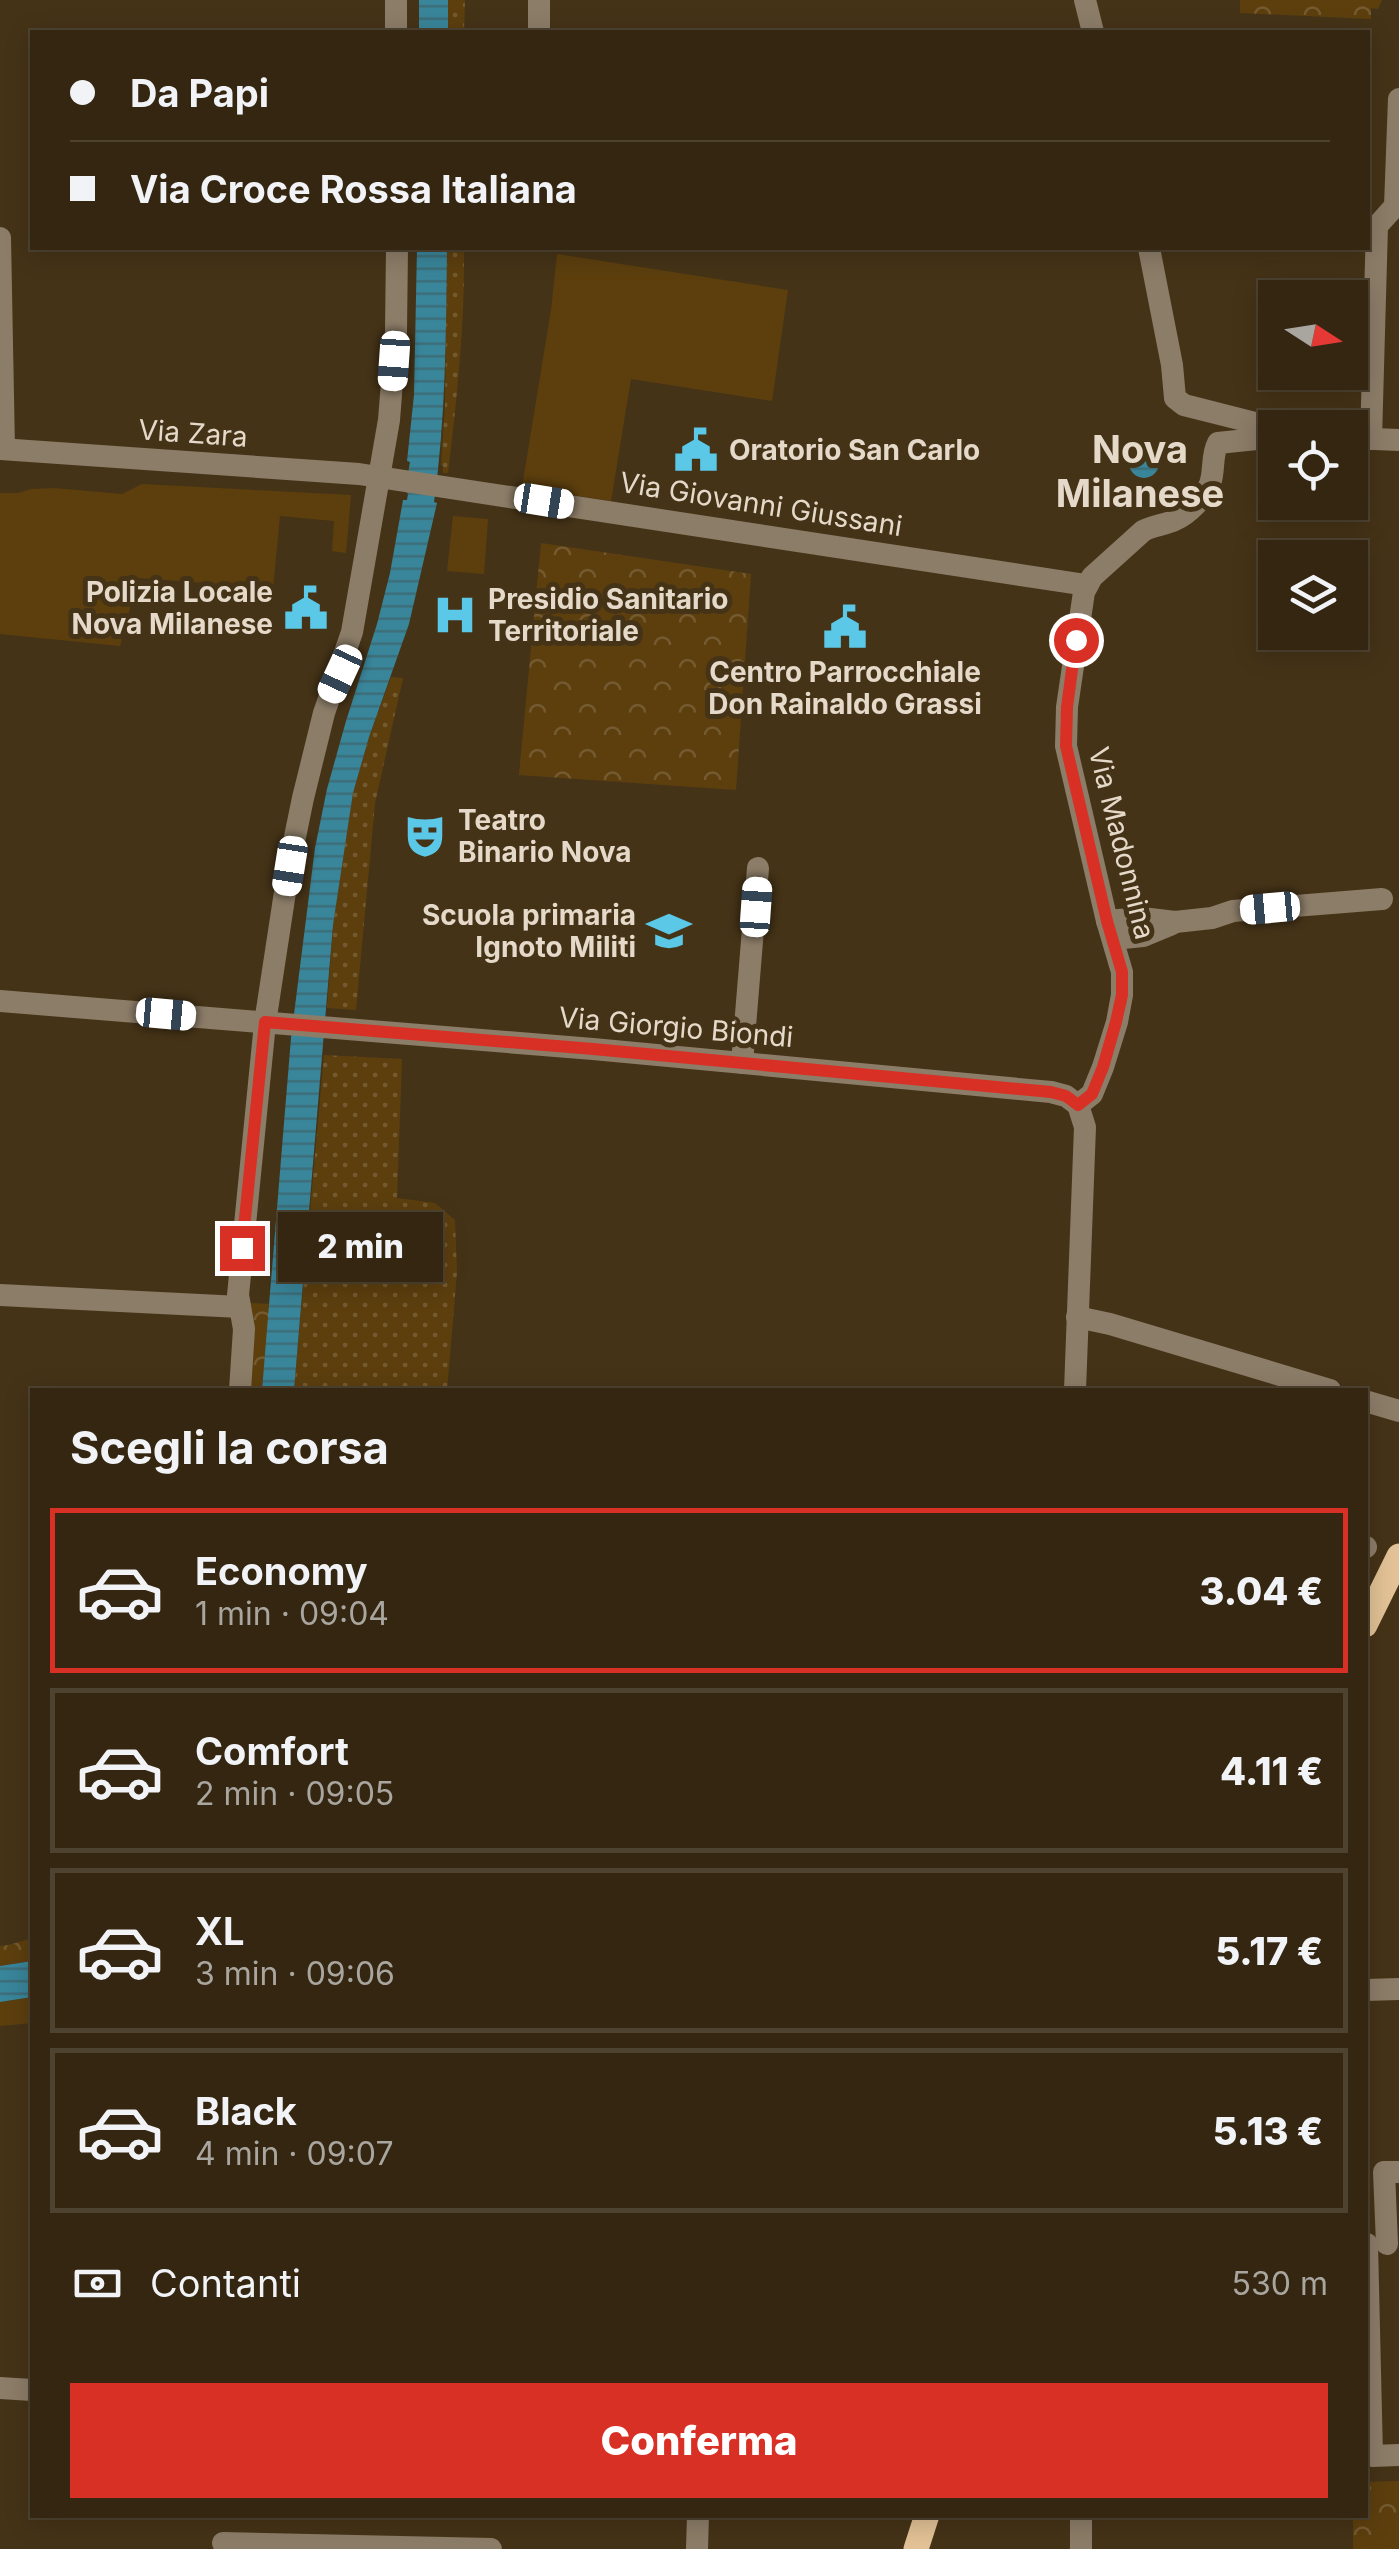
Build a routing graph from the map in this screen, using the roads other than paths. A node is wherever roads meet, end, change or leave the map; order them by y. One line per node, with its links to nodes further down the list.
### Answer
1 (396, 0): 4 (street)
2 (539, 0): 5 (street)
3 (1085, 0): 6 (street)
4 (396, 30)
5 (539, 30)
6 (1092, 30)
7 (1399, 100): 11 (street)
8 (0, 238): 16 (street)
9 (397, 250): 17 (street)
10 (1148, 250): 12 (street)
11 (1363, 410)
12 (1258, 424)
13 (1368, 438): 15 (street)
14 (1258, 439): 18 (street)
15 (1399, 440)
16 (2, 449): 17 (street, Via Zara)
17 (392, 478): 18 (street, Via Giovanni Giussani); 23 (street)
18 (1079, 584): 21 (street, Via Madonnina)
19 (758, 868): 24 (street)
20 (1382, 898): 21 (street)
21 (1110, 930): 25 (street, Via Madonnina)
22 (0, 1000): 23 (street, Via Giorgio Biondi)
23 (265, 1022): 24 (street, Via Giorgio Biondi); 27 (street)
24 (742, 1063): 25 (street, Via Giorgio Biondi)
25 (1078, 1105): 28 (street)
26 (0, 1295): 27 (street)
27 (240, 1308): 29 (street)
28 (1077, 1316): 30 (street); 31 (street)
29 (240, 1388)
30 (1076, 1388)
31 (1323, 1388)
32 (1368, 1402): 33 (street)
33 (1399, 1411)
34 (1399, 1556): 35 (main road)
35 (1368, 1619)
36 (1399, 1989): 37 (street)
37 (1368, 1990)
38 (1399, 2172): 39 (street)
39 (1380, 2244): 42 (street)
40 (0, 2388): 41 (street)
41 (30, 2390)
42 (1399, 2455)
43 (698, 2518): 49 (street)
44 (929, 2518): 47 (main road)
45 (1082, 2518): 50 (street)
46 (223, 2543): 48 (street)
47 (917, 2547)
48 (491, 2549)
49 (698, 2549)
50 (1082, 2549)

